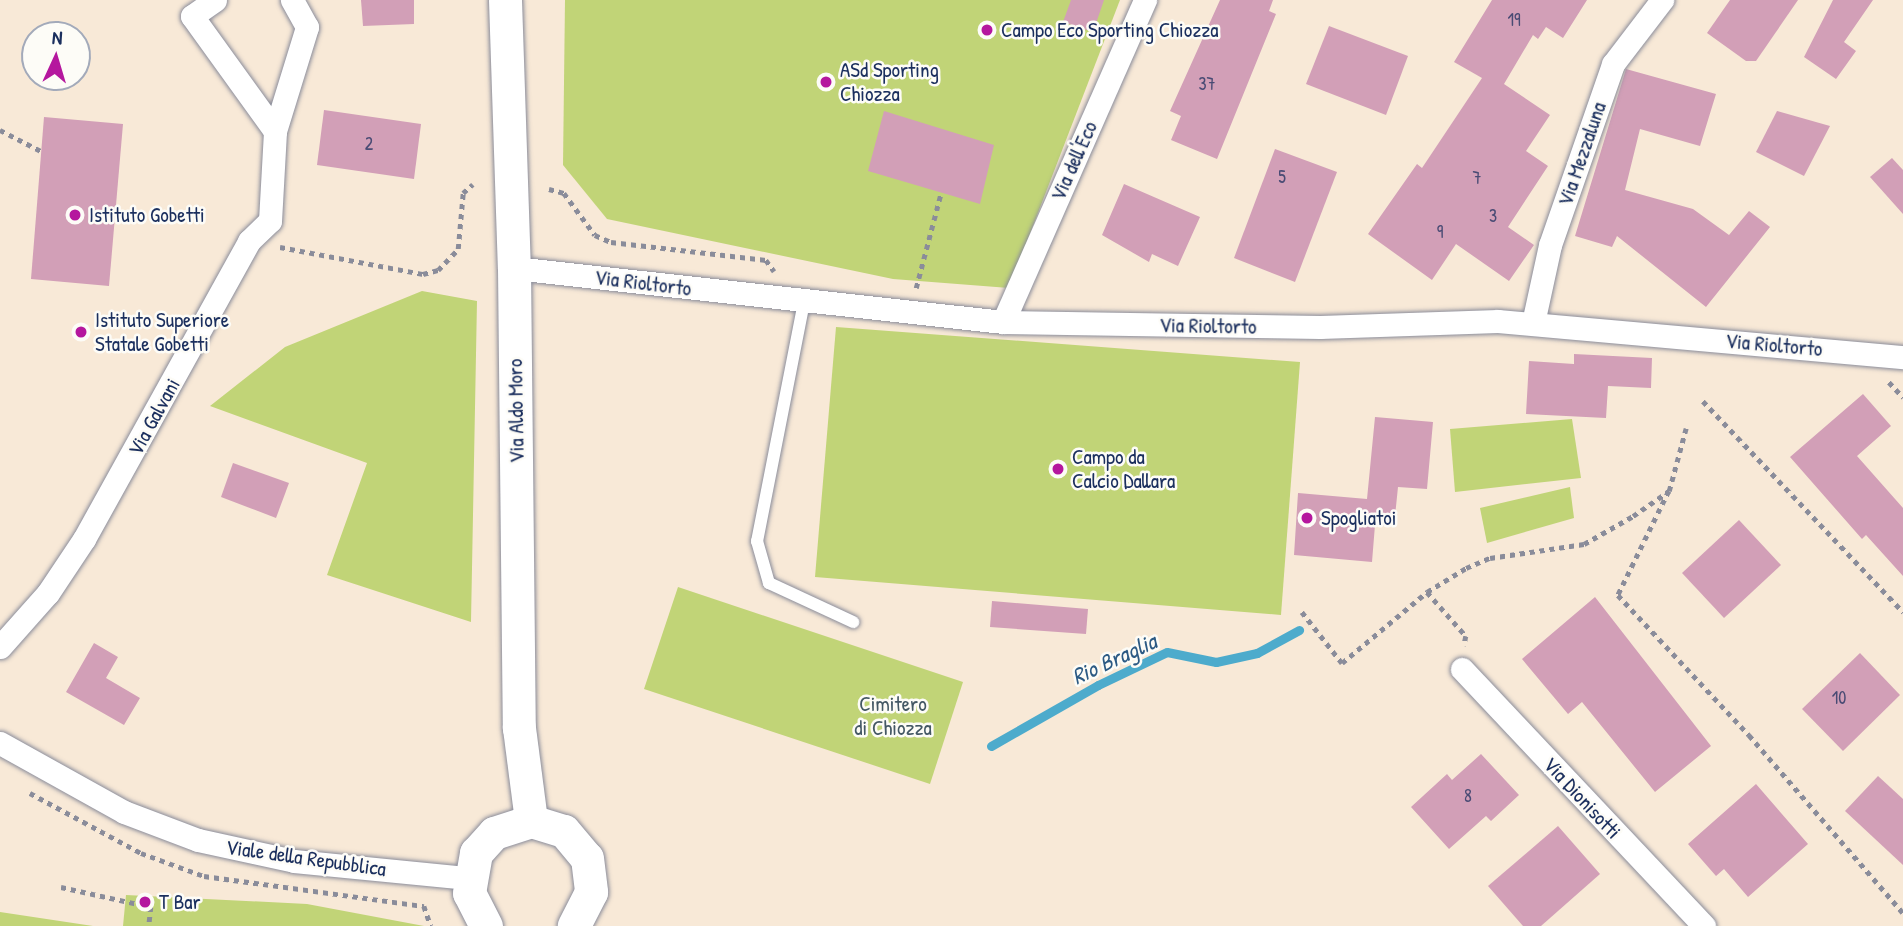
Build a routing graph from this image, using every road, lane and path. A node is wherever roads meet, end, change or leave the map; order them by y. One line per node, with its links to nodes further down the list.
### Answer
1 (215, 0): 7 (street)
2 (292, 0): 7 (street, Via Galvani)
3 (505, 0): 14 (main road, Via Aldo Moro)
4 (1145, 0): 17 (street, Via dell'Eco)
5 (1662, 0): 18 (street, Via Mezzaluna)
6 (0, 130): 8 (path)
7 (275, 131): 27 (street, Via Galvani)
8 (41, 151)
9 (473, 184): 12 (path)
10 (549, 189): 13 (path)
11 (941, 193): 15 (path)
12 (274, 245)
13 (766, 260)
14 (514, 268): 16 (street, Via Rioltorto); 30 (main road, Via Aldo Moro)
15 (915, 293)
16 (804, 302): 17 (street, Via Rioltorto); 26 (lane)
17 (1003, 322): 18 (street, Via Rioltorto)
18 (1533, 323): 19 (street, Via Rioltorto)
19 (1903, 357)
20 (1703, 401): 25 (path)
21 (1686, 428): 22 (path)
22 (1669, 491): 23 (path); 33 (path)
23 (1427, 592): 24 (path); 28 (path)
24 (1302, 612)
25 (1903, 612)
26 (853, 621)
27 (0, 647)
28 (1462, 669): 37 (street, Via Dionisotti)
29 (0, 743): 31 (street, Viale della Repubblica)
30 (531, 821): 31 (main road); 36 (main road)
31 (468, 878): 35 (main road)
32 (61, 887): 34 (path)
33 (1903, 914)
34 (149, 926)
35 (486, 926)
36 (574, 926)
37 (1704, 926)

